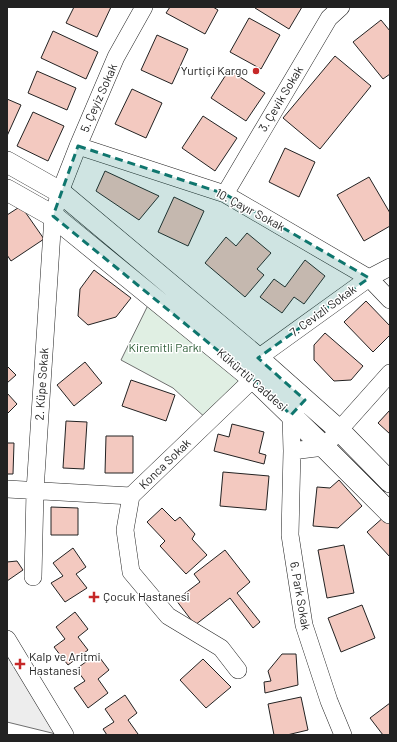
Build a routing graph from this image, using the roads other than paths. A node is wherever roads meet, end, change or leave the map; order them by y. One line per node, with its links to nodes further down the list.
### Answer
1 (144, 7): 3 (street, 5. Çeyiz Sokak)
2 (341, 7): 7 (street, 3. Çevik Sokak)
3 (78, 146): 6 (street, 5. Çeyiz Sokak); 7 (street, 10. Çayır Sokak)
4 (7, 162): 6 (main road, Kükürtlü Caddesi)
5 (7, 190): 8 (main road, Kükürtlü Caddesi)
6 (60, 192): 8 (street, 2. Küpe Sokak); 12 (main road, Kükürtlü Caddesi)
7 (225, 194): 10 (street, 10. Çayır Sokak)
8 (54, 216): 14 (main road, Kükürtlü Caddesi); 21 (street, 2. Küpe Sokak)
9 (390, 267): 10 (street, 7. Cevizli Sokak)
10 (369, 278): 11 (street, 10. Çayır Sokak); 12 (street, 7. Cevizli Sokak)
11 (390, 300)
12 (258, 358): 15 (main road, Kükürtlü Caddesi)
13 (390, 373): 16 (street)
14 (253, 379): 15 (main road, Kükürtlü Caddesi); 22 (street, Konca Sokak)
15 (298, 408): 16 (main road, Kükürtlü Caddesi); 17 (main road, Kükürtlü Caddesi); 18 (street, 6. Park Sokak)
16 (339, 430): 17 (street); 19 (main road, Kükürtlü Caddesi)
17 (324, 447): 18 (street); 23 (main road, Kükürtlü Caddesi)
18 (292, 451): 28 (street, 6. Park Sokak)
19 (390, 482)
20 (7, 489): 21 (street, Konca Sokak)
21 (35, 490): 22 (street, Konca Sokak); 24 (street, 2. Küpe Sokak)
22 (131, 496): 26 (street)
23 (390, 513)
24 (33, 577)
25 (7, 639): 27 (street)
26 (238, 670)
27 (65, 735)
28 (343, 735)

